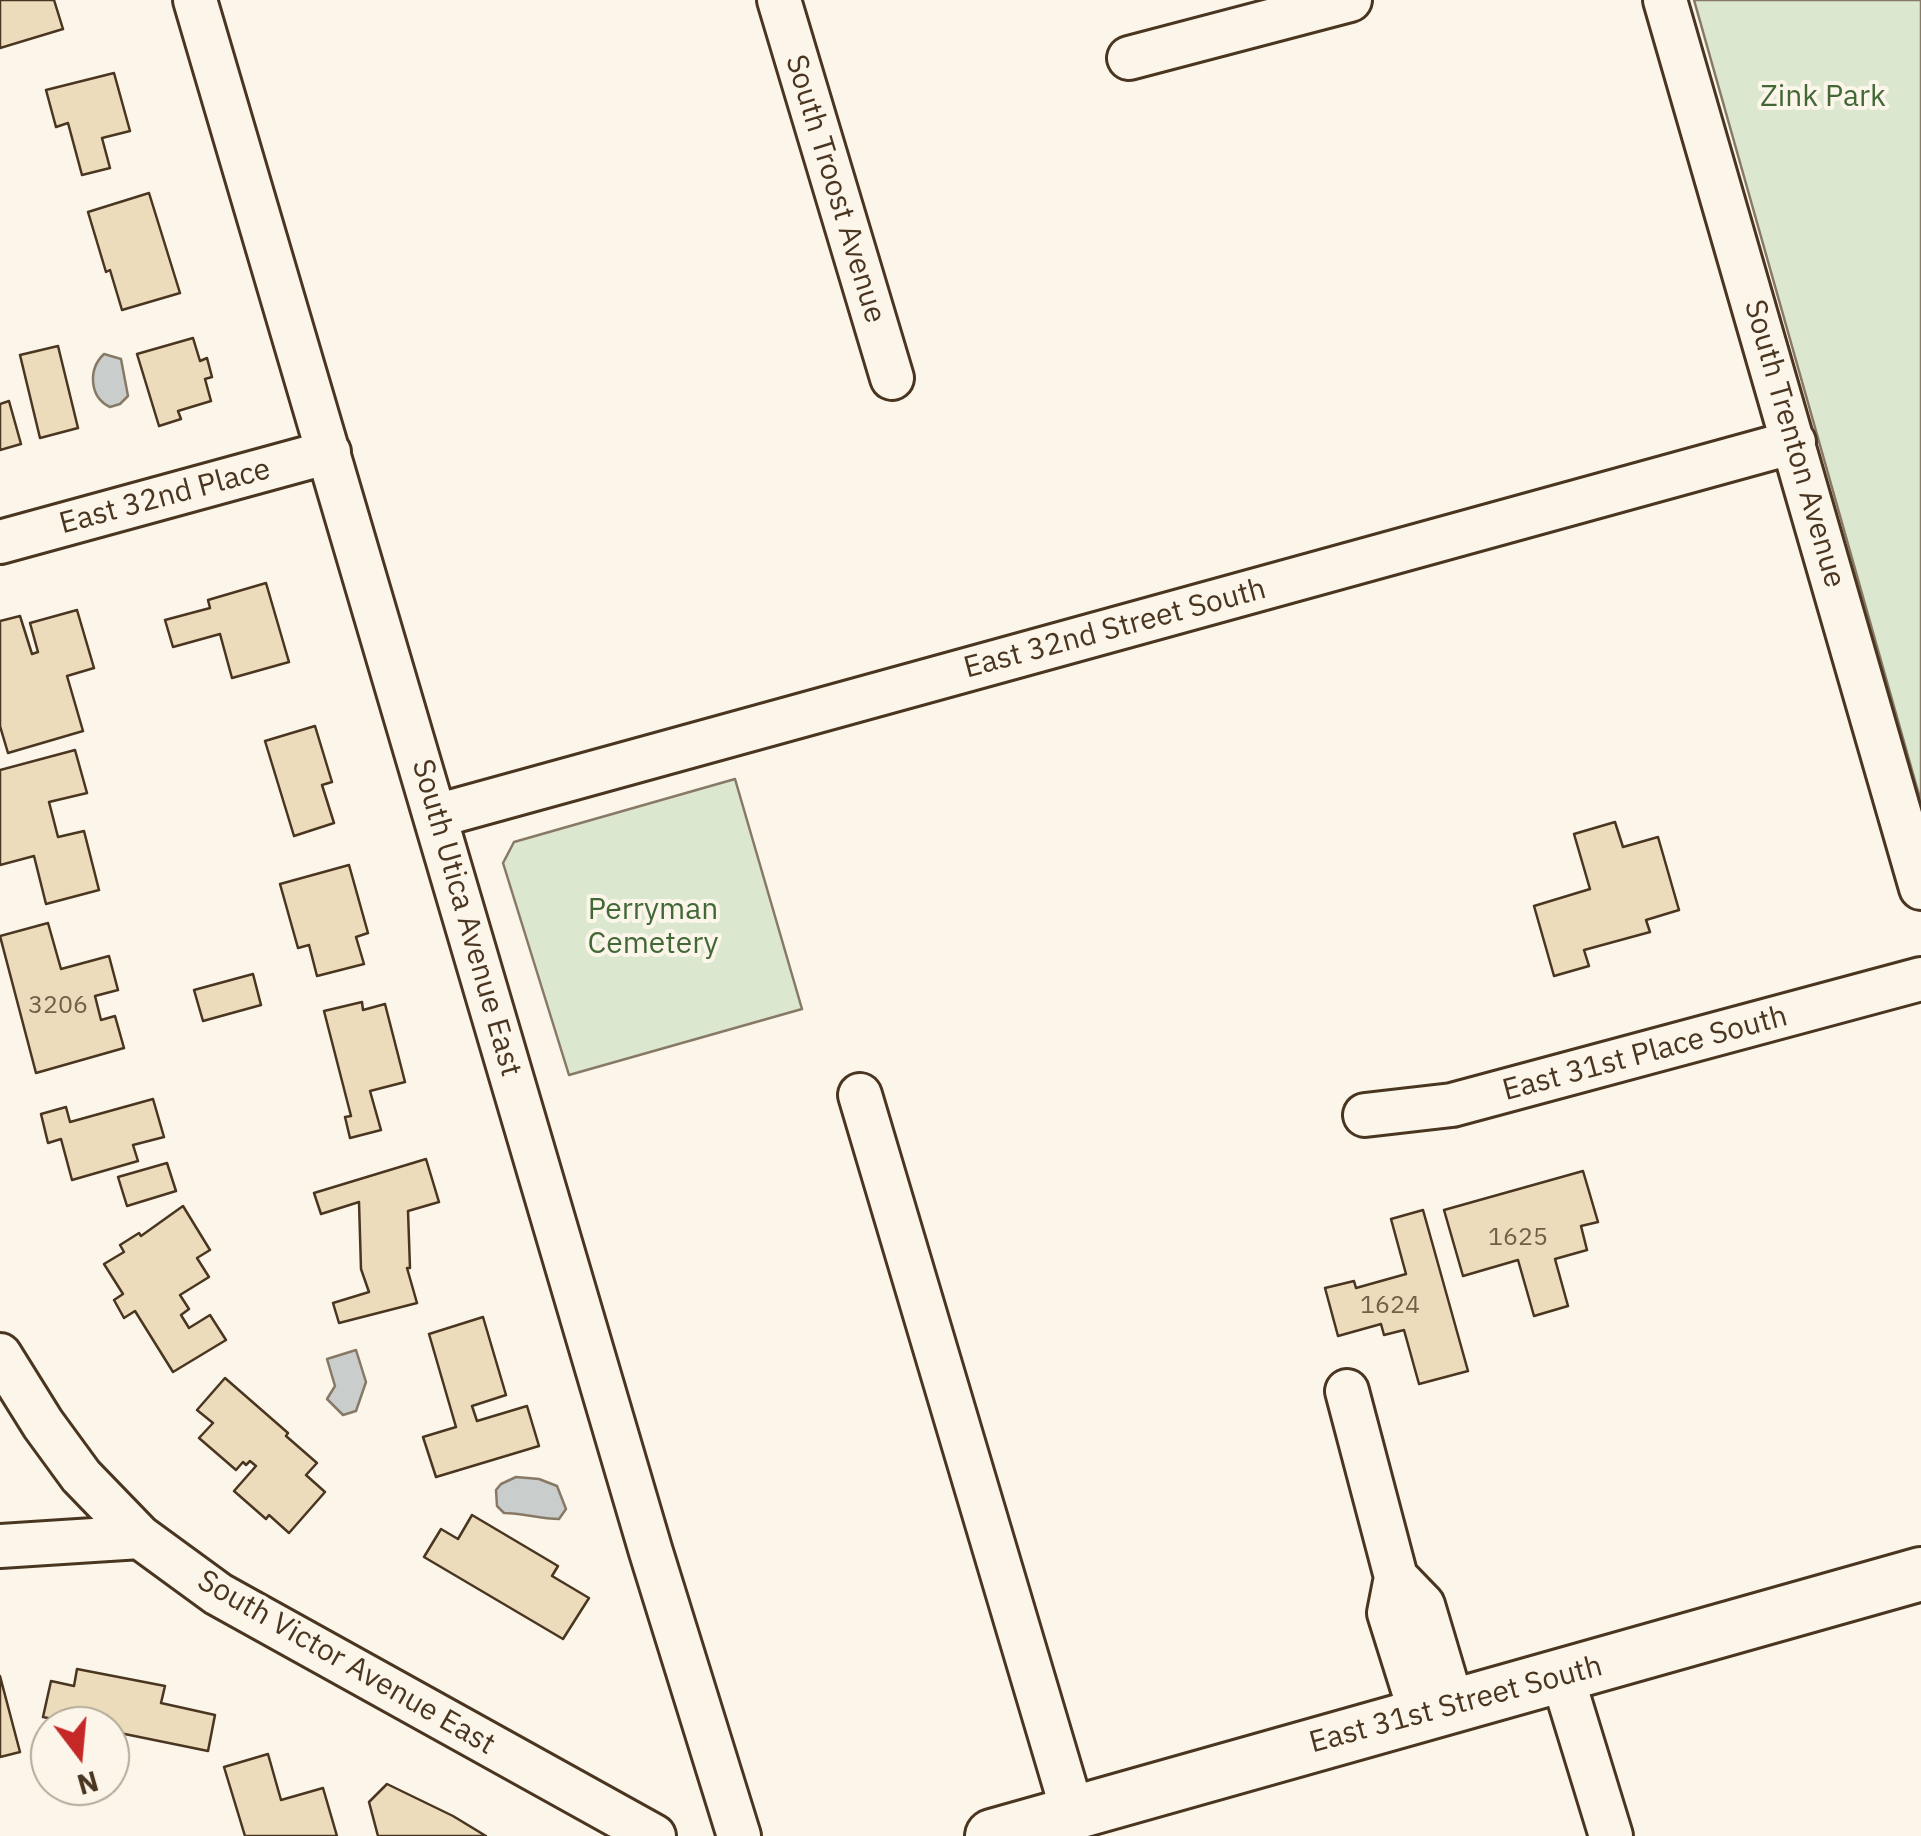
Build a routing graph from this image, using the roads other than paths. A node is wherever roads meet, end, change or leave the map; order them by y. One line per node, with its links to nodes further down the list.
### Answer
1 (195, 0): 8 (street, South Utica Avenue East)
2 (779, 0): 6 (street, South Troost Avenue)
3 (1350, 0): 5 (street)
4 (1665, 0): 7 (street, South Trenton Avenue)
5 (1129, 58)
6 (892, 378)
7 (1794, 442): 10 (street, East 32nd Street South); 11 (street, South Trenton Avenue)
8 (329, 452): 9 (street, East 32nd Place); 10 (street, South Utica Avenue East)
9 (0, 542)
10 (436, 816): 24 (street, South Utica Avenue East)
11 (1921, 888)
12 (1921, 979): 14 (street, East 31st Place South)
13 (860, 1095): 22 (street)
14 (1366, 1115)
15 (0, 1354): 17 (street, South Victor Avenue East)
16 (1348, 1391): 21 (street)
17 (140, 1538): 18 (street); 23 (street, South Victor Avenue East)
18 (0, 1546)
19 (1921, 1574): 20 (main road, East 31st Street South)
20 (1562, 1676): 21 (main road, East 31st Street South); 26 (street)
21 (1437, 1710): 22 (main road, East 31st Street South)
22 (1078, 1819): 25 (main road, East 31st Street South)
23 (654, 1836)
24 (739, 1836)
25 (992, 1836)
26 (1611, 1836)

